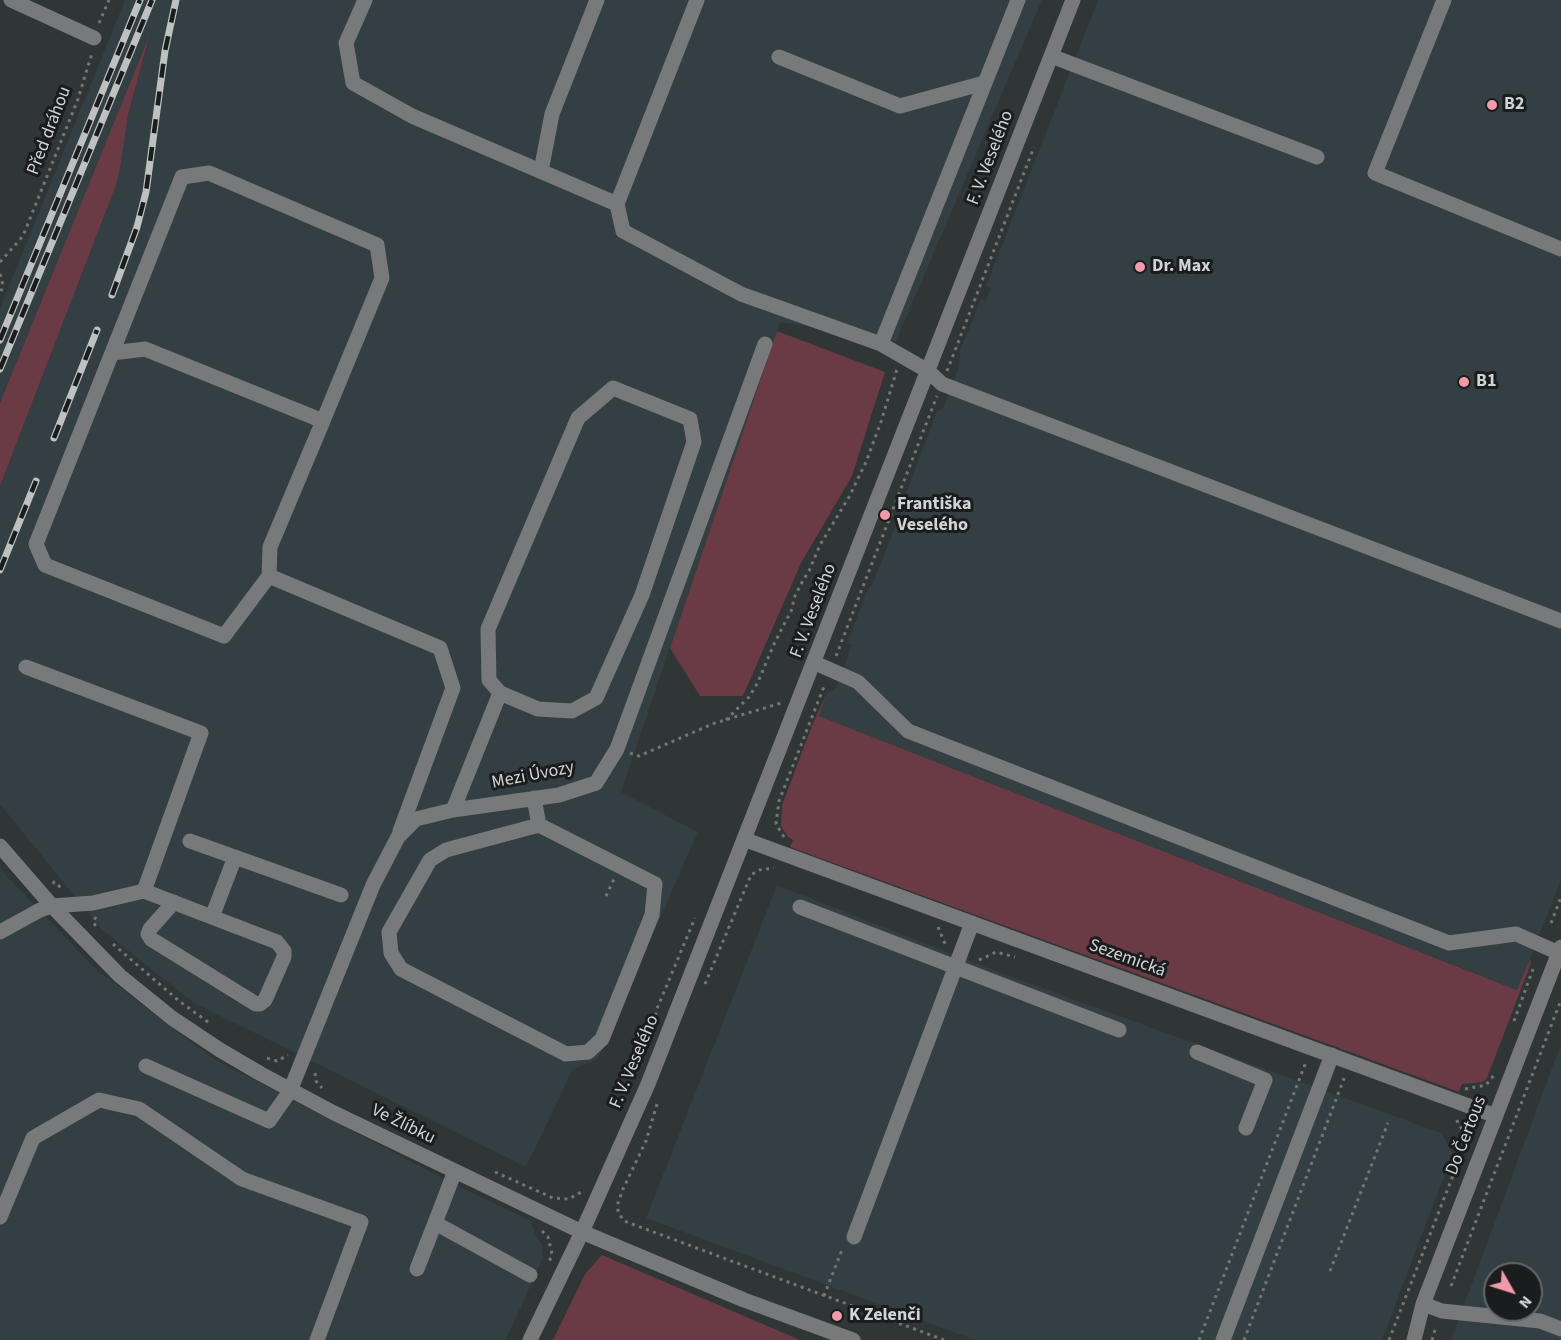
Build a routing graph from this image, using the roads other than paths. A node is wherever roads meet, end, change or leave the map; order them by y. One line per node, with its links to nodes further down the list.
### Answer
1 (11, 0): 8 (street)
2 (597, 0): 13 (street)
3 (697, 0): 14 (street)
4 (1018, 0): 11 (street)
5 (1073, 0): 9 (street, F. V. Veselého)
6 (1444, 0): 15 (street)
7 (368, 1): 13 (street)
8 (94, 38)
9 (1051, 56): 12 (street); 19 (street, F. V. Veselého)
10 (779, 57): 11 (street)
11 (984, 83): 17 (street)
12 (1317, 158)
13 (541, 171): 14 (street)
14 (617, 204): 17 (street)
15 (1561, 249)
16 (765, 344): 26 (street, Mezi Úvozy)
17 (881, 344): 19 (street)
18 (112, 353): 20 (street); 20 (street); 21 (street)
19 (928, 371): 22 (street); 23 (street, F. V. Veselého)
20 (323, 421): 21 (street)
21 (269, 576): 29 (street)
22 (1561, 621)
23 (814, 663): 30 (street, F. V. Veselého); 42 (street)
24 (26, 667): 34 (street)
25 (500, 693): 25 (street); 27 (street)
26 (534, 798): 27 (street, Mezi Úvozy); 28 (street)
27 (453, 810): 29 (street, Mezi Úvozy)
28 (539, 825): 28 (street)
29 (398, 837): 48 (street, Mezi Úvozy)
30 (746, 840): 40 (street, Sezemická); 54 (street, F. V. Veselého)
31 (190, 841): 33 (street)
32 (0, 846): 37 (street, Ve Žlíbku)
33 (235, 857): 35 (street); 39 (street)
34 (144, 891): 36 (street); 37 (street)
35 (341, 895)
36 (174, 902): 39 (street); 39 (street)
37 (52, 906): 41 (street); 48 (street, Ve Žlíbku)
38 (800, 907): 43 (street)
39 (212, 917)
40 (972, 923): 43 (street); 46 (street, Sezemická)
41 (0, 933)
42 (1560, 950): 49 (street, Do Čertous)
43 (958, 960): 44 (street); 55 (street)
44 (1119, 1030)
45 (1197, 1052): 50 (street)
46 (1329, 1062): 49 (street, Sezemická); 63 (street)
47 (146, 1065): 48 (street, Mezi Úvozy)
48 (290, 1091): 51 (street, Ve Žlíbku)
49 (1496, 1116): 58 (street, Do Čertous)
50 (1246, 1128)
51 (455, 1171): 53 (street); 54 (street, Ve Žlíbku)
52 (0, 1217): 60 (street)
53 (435, 1223): 56 (street); 57 (street)
54 (582, 1232): 61 (street); 62 (street, Ve Žlíbku)
55 (854, 1237)
56 (417, 1269)
57 (530, 1275)
58 (1423, 1304): 59 (street); 64 (street); 65 (street, Do Čertous)
59 (1561, 1329)
60 (317, 1340)
61 (530, 1340)
62 (853, 1340)
63 (1223, 1340)
64 (1405, 1340)
65 (1414, 1340)

